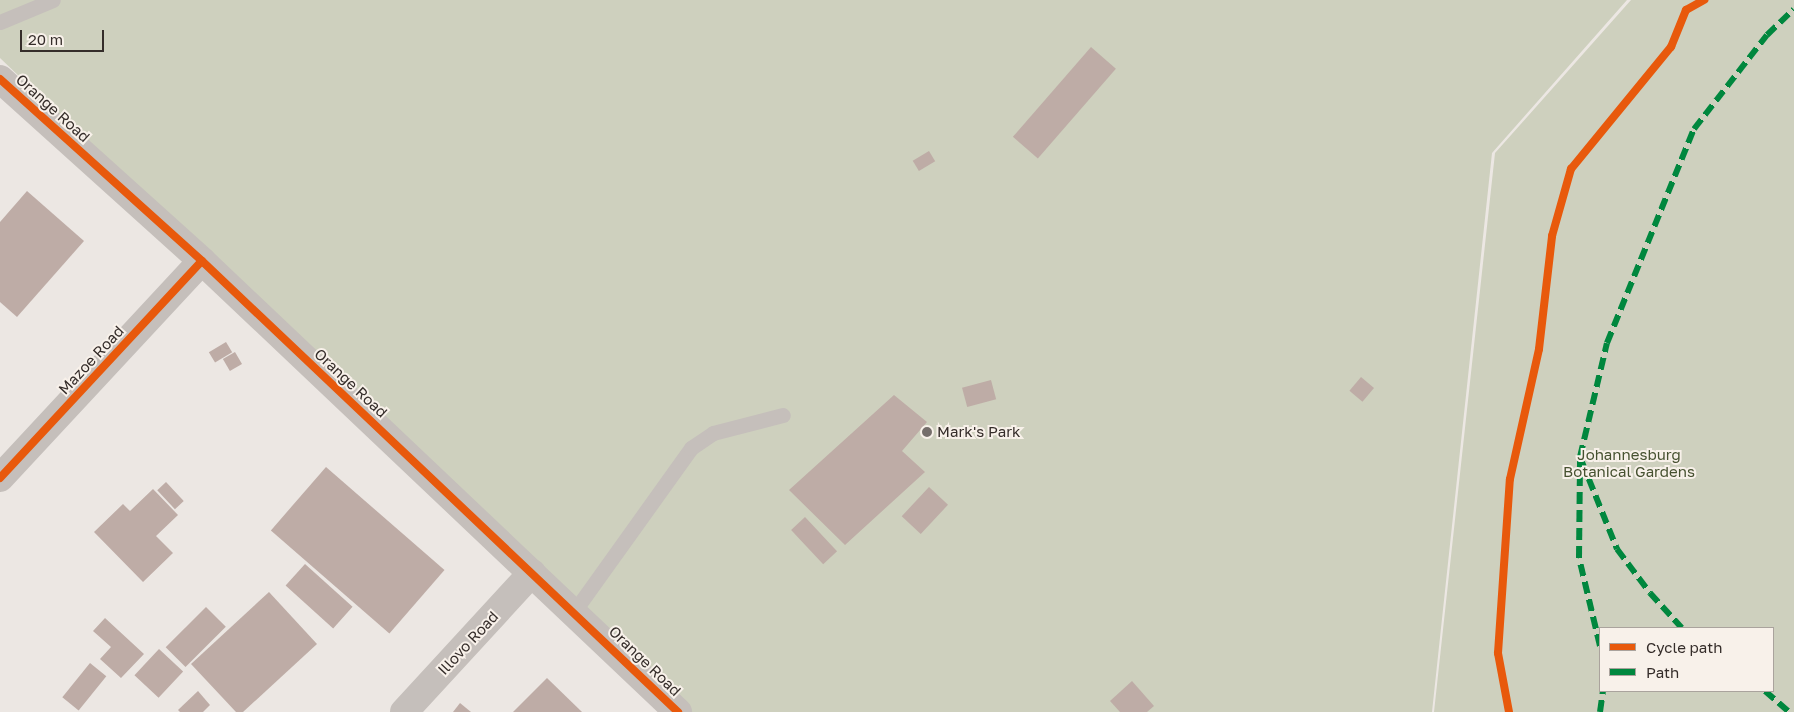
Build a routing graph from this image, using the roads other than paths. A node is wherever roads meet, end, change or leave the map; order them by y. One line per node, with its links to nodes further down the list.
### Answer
1 (53, 0): 2 (lane)
2 (0, 22)
3 (0, 79): 4 (street, Orange Road)
4 (202, 261): 6 (street, Mazoe Road); 7 (street, Orange Road)
5 (783, 416): 8 (lane)
6 (0, 478)
7 (532, 574): 8 (street, Orange Road); 9 (street, Illovo Road)
8 (573, 612): 10 (street, Orange Road)
9 (404, 712)
10 (678, 712)

